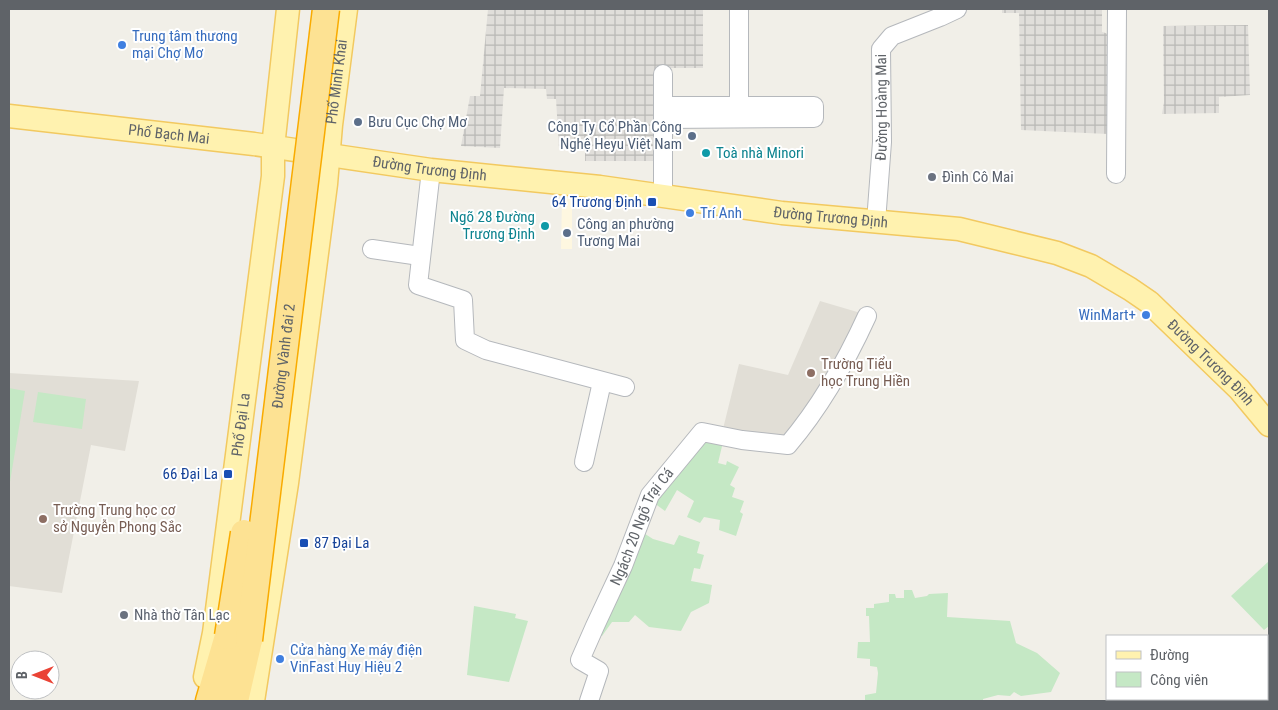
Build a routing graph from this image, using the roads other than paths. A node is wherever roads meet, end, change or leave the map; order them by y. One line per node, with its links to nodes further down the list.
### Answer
1 (288, 9): 11 (main road)
2 (310, 9): 26 (highway, Đường Vành đai 2, bridge)
3 (326, 9): 26 (highway, Đường Vành đai 2, bridge)
4 (346, 9): 12 (main road, Phố Minh Khai)
5 (739, 9): 9 (street)
6 (956, 9): 16 (street, Đường Hoàng Mai)
7 (1117, 9): 14 (street)
8 (662, 74): 9 (street)
9 (663, 112): 15 (street)
10 (9, 116): 11 (main road, Phố Bạch Mai)
11 (273, 146): 12 (main road, Phố Bạch Mai); 19 (main road, Phố Đại La)
12 (328, 155): 13 (main road, Đường Trương Định); 20 (main road)
13 (431, 170): 15 (main road, Đường Trương Định); 18 (street)
14 (1116, 174)
15 (663, 195): 16 (main road, Đường Trương Định)
16 (876, 222): 24 (main road, Đường Trương Định)
17 (372, 250): 18 (street)
18 (420, 256): 22 (street)
19 (258, 292): 20 (main road); 27 (main road, Phố Đại La)
20 (311, 296): 32 (main road)
21 (867, 316): 33 (street, Ngách 20 Ngõ Trại Cá)
22 (602, 382): 23 (street); 25 (street)
23 (625, 387)
24 (1269, 425)
25 (584, 462)
26 (238, 638): 28 (highway); 29 (highway, Đường Vành đai 2); 30 (highway, Đường Vành đai 2); 31 (highway)
27 (200, 701)
28 (210, 701)
29 (217, 701)
30 (235, 701)
31 (241, 701)
32 (252, 701)
33 (589, 701)

